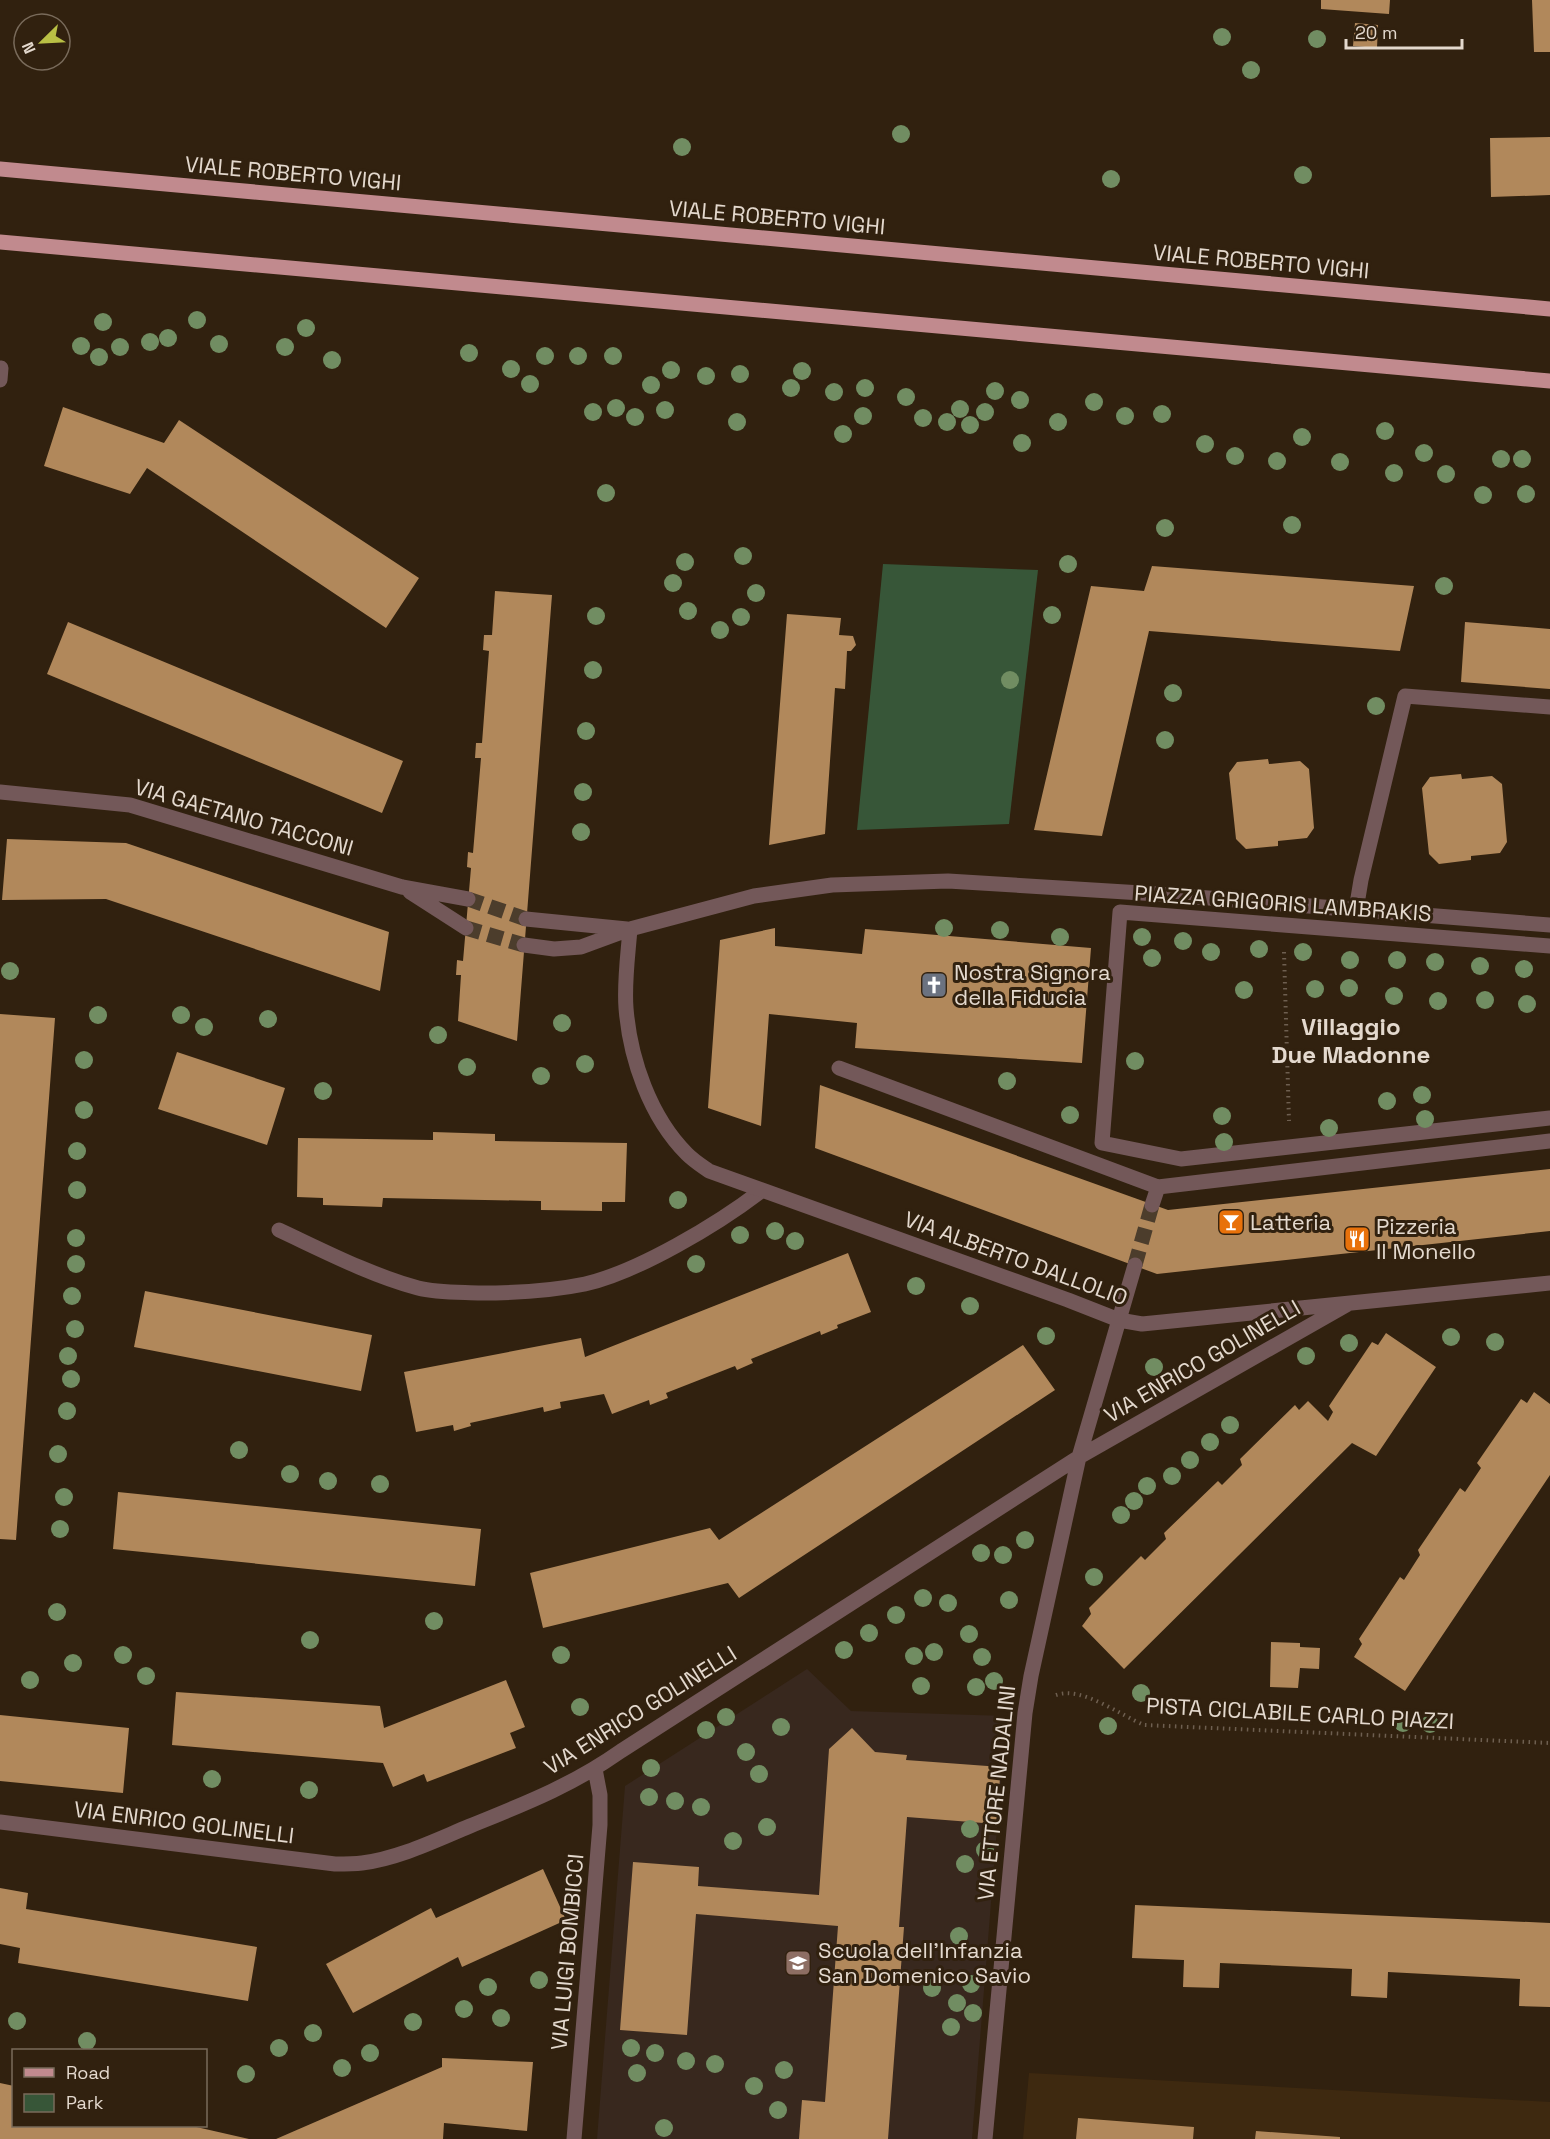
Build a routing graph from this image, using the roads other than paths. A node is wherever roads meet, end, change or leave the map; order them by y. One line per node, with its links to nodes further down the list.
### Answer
1 (0, 169): 3 (main road, VIALE ROBERTO VIGHI)
2 (0, 242): 4 (main road)
3 (1550, 309)
4 (1550, 381)
5 (1550, 707): 9 (street)
6 (0, 792): 7 (street, VIA GAETANO TACCONI)
7 (402, 887): 8 (street, VIA GAETANO TACCONI); 12 (street, VIA GAETANO TACCONI)
8 (468, 899)
9 (1356, 910): 11 (street); 13 (street)
10 (526, 919): 13 (street)
11 (1550, 925)
12 (466, 928)
13 (630, 929): 14 (street); 20 (street, VIA ALBERTO DALLOLIO)
14 (524, 945)
15 (1550, 946): 17 (street, PIAZZA GRIGORIS LAMBRAKIS)
16 (839, 1068): 19 (street)
17 (1550, 1118)
18 (1550, 1141): 19 (street)
19 (1158, 1186): 21 (street)
20 (761, 1191): 22 (street); 26 (street, VIA ALBERTO DALLOLIO)
21 (1152, 1205)
22 (279, 1230)
23 (1135, 1265): 26 (street)
24 (1550, 1283): 25 (street, VIA ALBERTO DALLOLIO)
25 (1348, 1304): 26 (street, VIA ALBERTO DALLOLIO); 27 (street, VIA ENRICO GOLINELLI)
26 (1119, 1320): 27 (street, VIA ENRICO GOLINELLI)
27 (1079, 1457): 28 (street, VIA ENRICO GOLINELLI); 31 (street, VIA ETTORE NADALINI)
28 (595, 1769): 29 (street, VIA ENRICO GOLINELLI); 30 (street, VIA LUIGI BOMBICCI)
29 (0, 1822)
30 (574, 2139)
31 (985, 2139)

